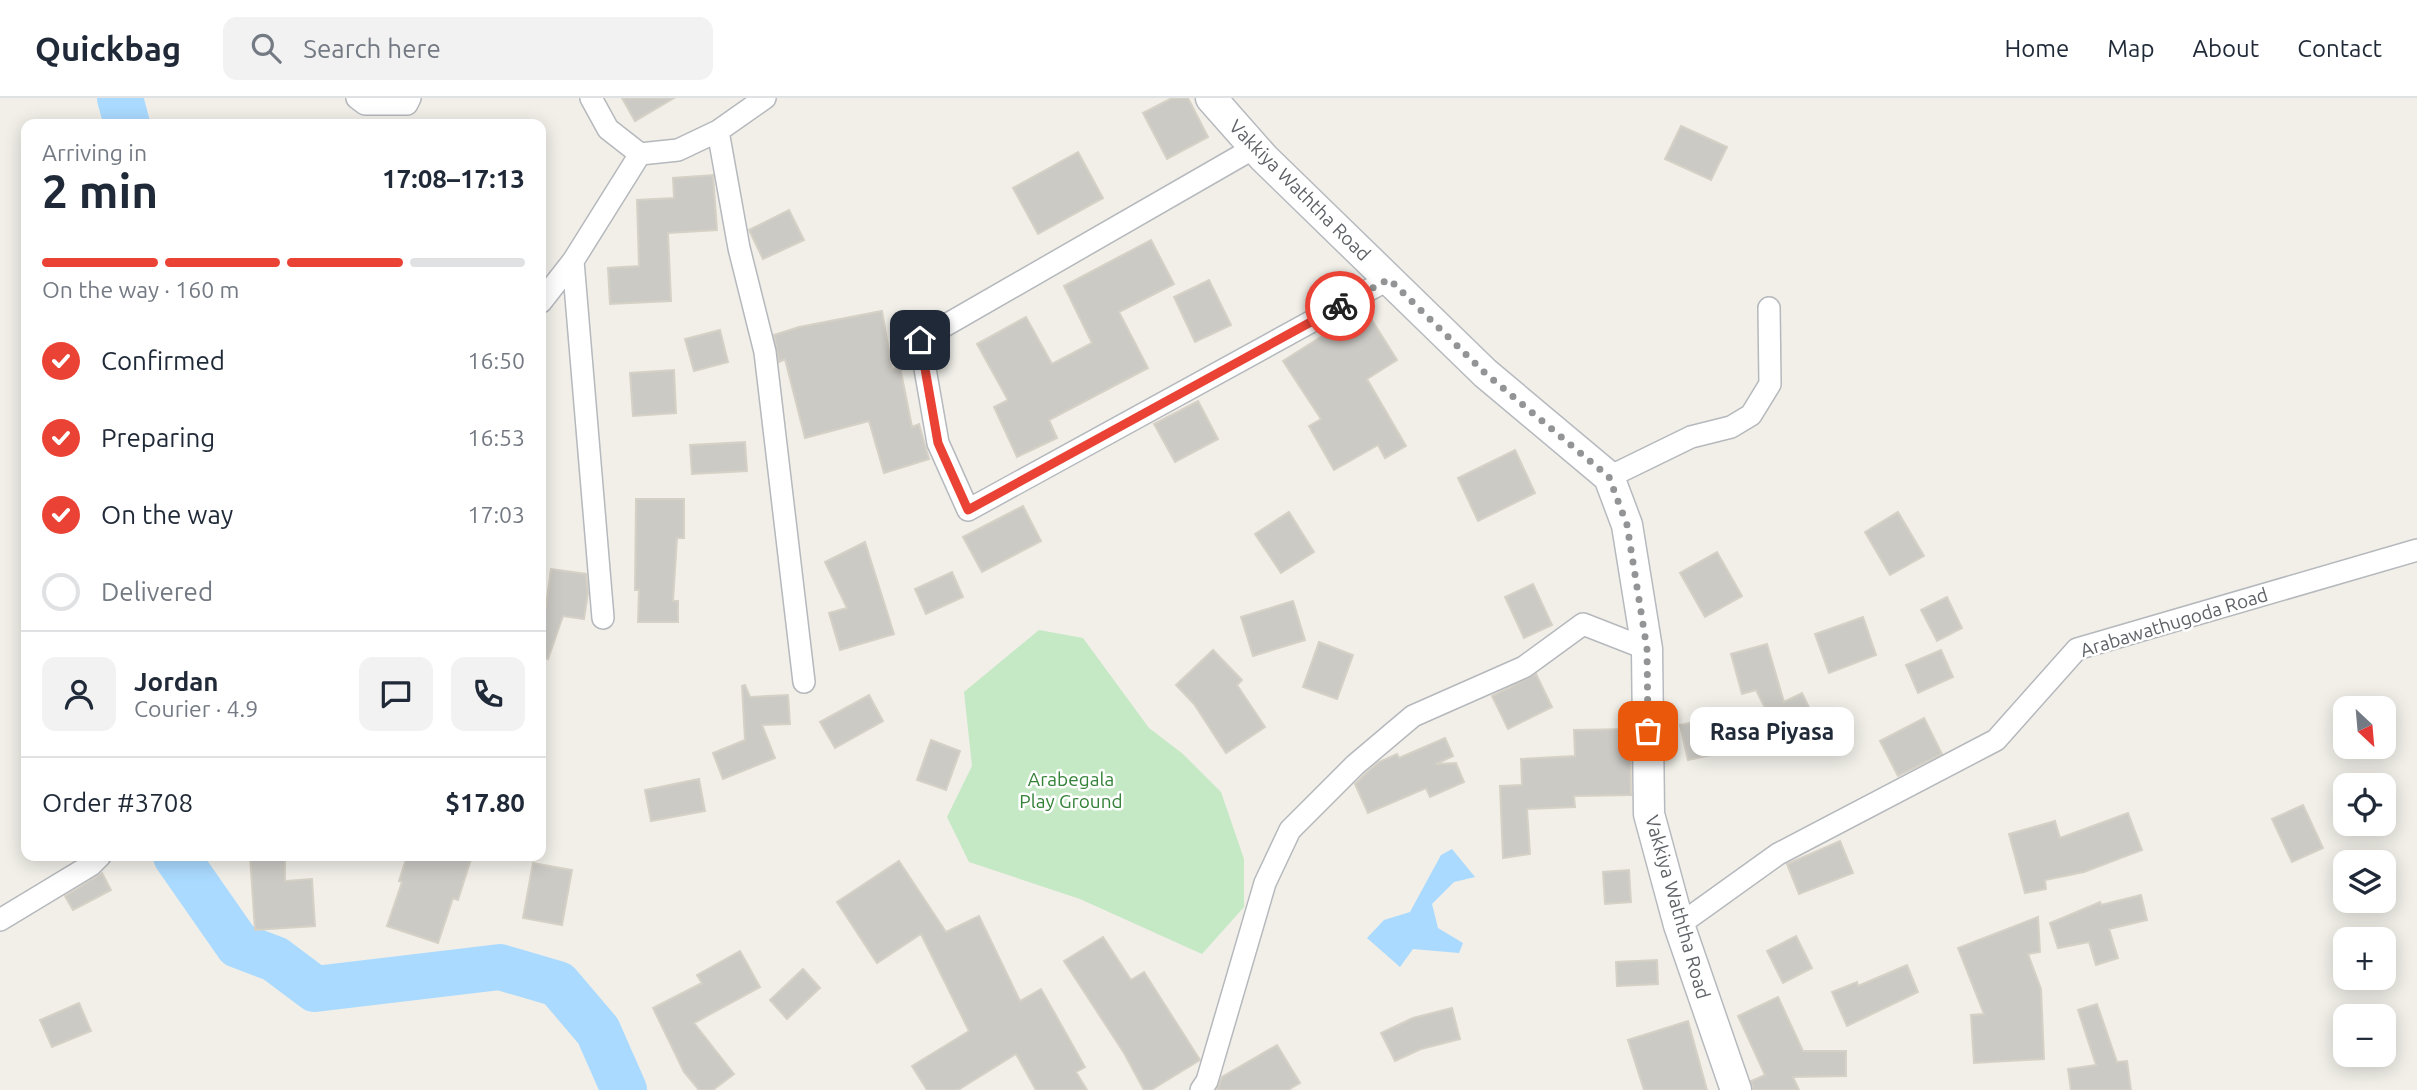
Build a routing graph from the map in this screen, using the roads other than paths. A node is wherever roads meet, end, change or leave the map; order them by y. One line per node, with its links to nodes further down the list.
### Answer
1 (357, 98): 2 (street)
2 (410, 98)
3 (591, 98): 8 (street)
4 (765, 98): 6 (street)
5 (1211, 98): 7 (street, Vakkiya Waththa Road)
6 (718, 131): 8 (street); 17 (street)
7 (1254, 148): 10 (street, Vakkiya Waththa Road); 10 (street)
8 (640, 154): 9 (street)
9 (573, 261): 11 (street); 15 (street)
10 (1389, 279): 13 (street, Vakkiya Waththa Road)
11 (546, 296)
12 (1769, 308): 13 (street)
13 (1609, 477): 16 (street, Vakkiya Waththa Road)
14 (2417, 550): 20 (street, Arabawathugoda Road)
15 (603, 618)
16 (1647, 649): 20 (street, Vakkiya Waththa Road); 21 (street)
17 (804, 682)
18 (96, 861): 19 (street)
19 (0, 920)
20 (1679, 925): 22 (street, Vakkiya Waththa Road)
21 (1201, 1090)
22 (1736, 1090)

